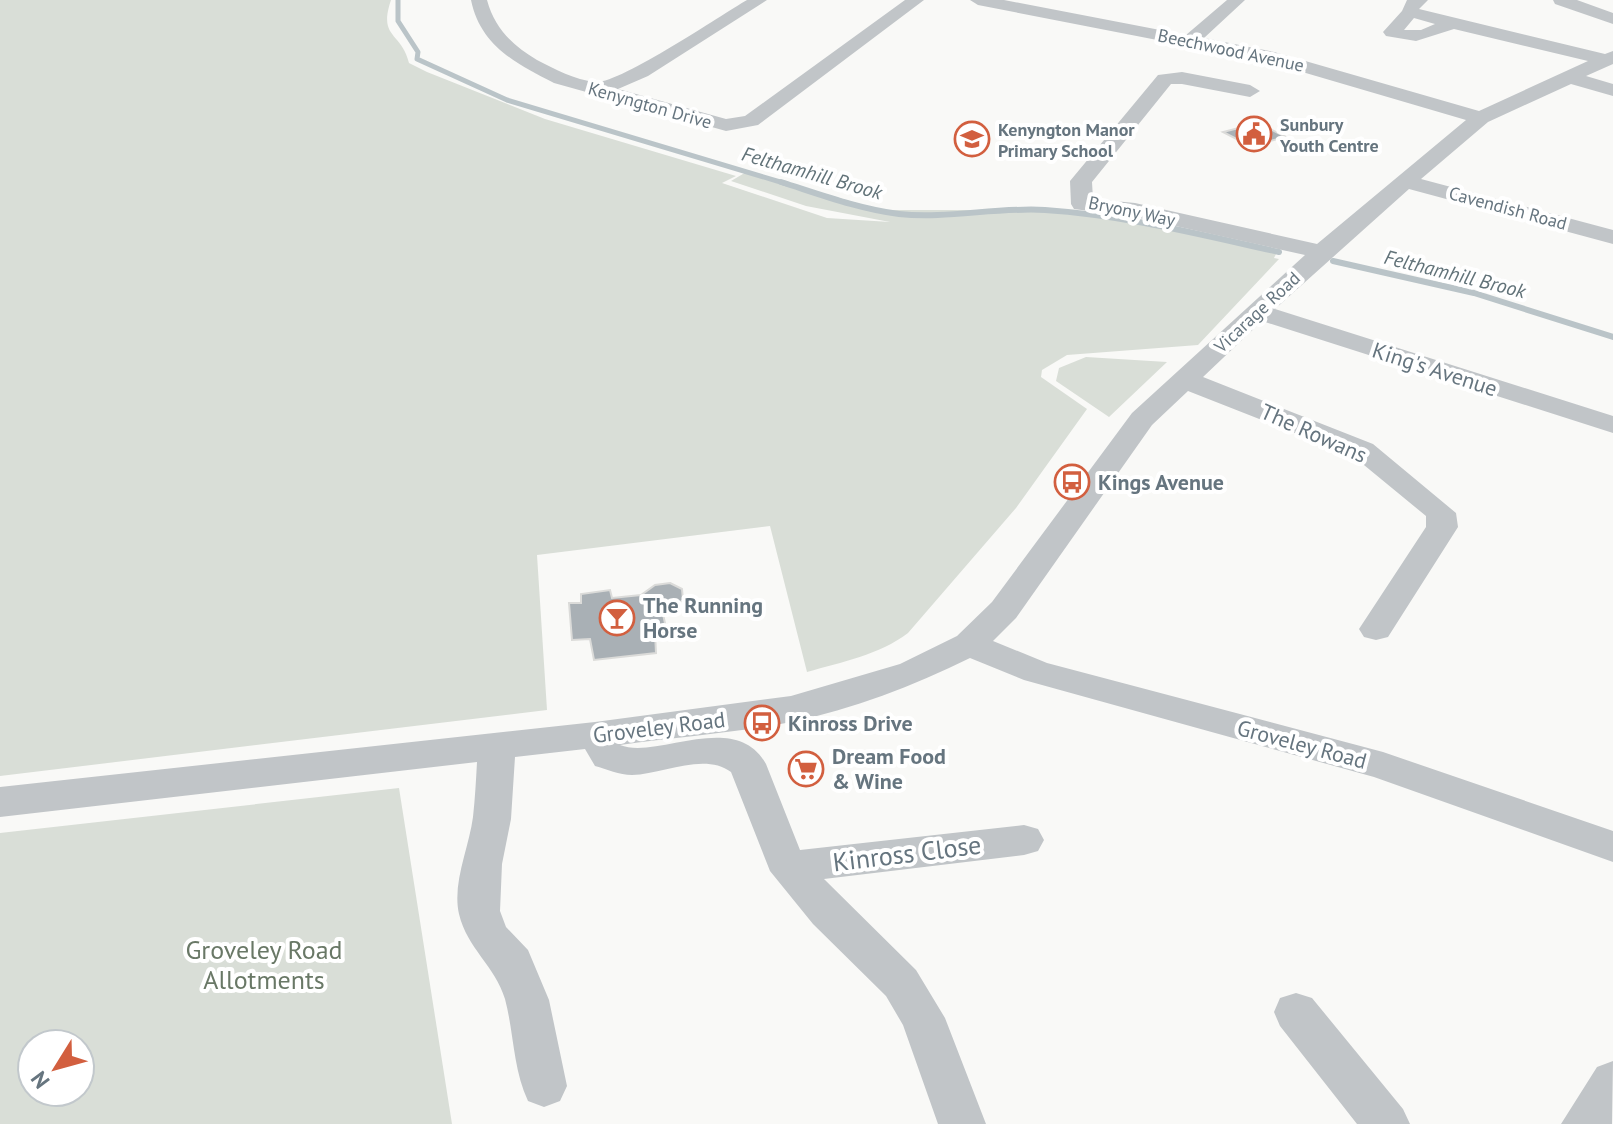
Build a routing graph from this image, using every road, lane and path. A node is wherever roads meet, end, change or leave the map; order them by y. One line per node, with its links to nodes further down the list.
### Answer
1 (479, 0): 14 (street, Kenyngton Drive)
2 (759, 0): 14 (street)
3 (916, 0): 14 (street, Kenyngton Drive)
4 (978, 0): 10 (street, Beechwood Avenue)
5 (1237, 0): 10 (street)
6 (1561, 0): 8 (street)
7 (1415, 6): 9 (street); 9 (street)
8 (1613, 19)
9 (1452, 23): 11 (street)
10 (1191, 40): 12 (street, Beechwood Avenue)
11 (1610, 58): 13 (street, Vicarage Road)
12 (1302, 65): 16 (street, Beechwood Avenue); 19 (street, Bryony Way)
13 (1568, 77): 15 (street); 16 (street, Vicarage Road)
14 (599, 90)
15 (1613, 90)
16 (1481, 118): 17 (street, Vicarage Road)
17 (1403, 181): 18 (street, Cavendish Road); 19 (street, Vicarage Road)
18 (1613, 237)
19 (1322, 252): 20 (street, Vicarage Road)
20 (1258, 312): 21 (street, Vicarage Road); 22 (street, King's Avenue)
21 (1183, 379): 23 (street, The Rowans); 24 (street, Vicarage Road)
22 (1613, 425)
23 (1376, 629)
24 (969, 644): 25 (street, Groveley Road); 29 (street, Groveley Road)
25 (595, 735): 26 (street, Groveley Road); 30 (street)
26 (497, 744): 27 (street, Groveley Road); 33 (street)
27 (0, 802)
28 (1024, 840): 30 (street, Kinross Close)
29 (1613, 847)
30 (789, 867): 34 (street)
31 (1296, 1012): 35 (street)
32 (1613, 1082): 36 (street)
33 (544, 1086)
34 (962, 1124)
35 (1386, 1124)
36 (1585, 1124)

